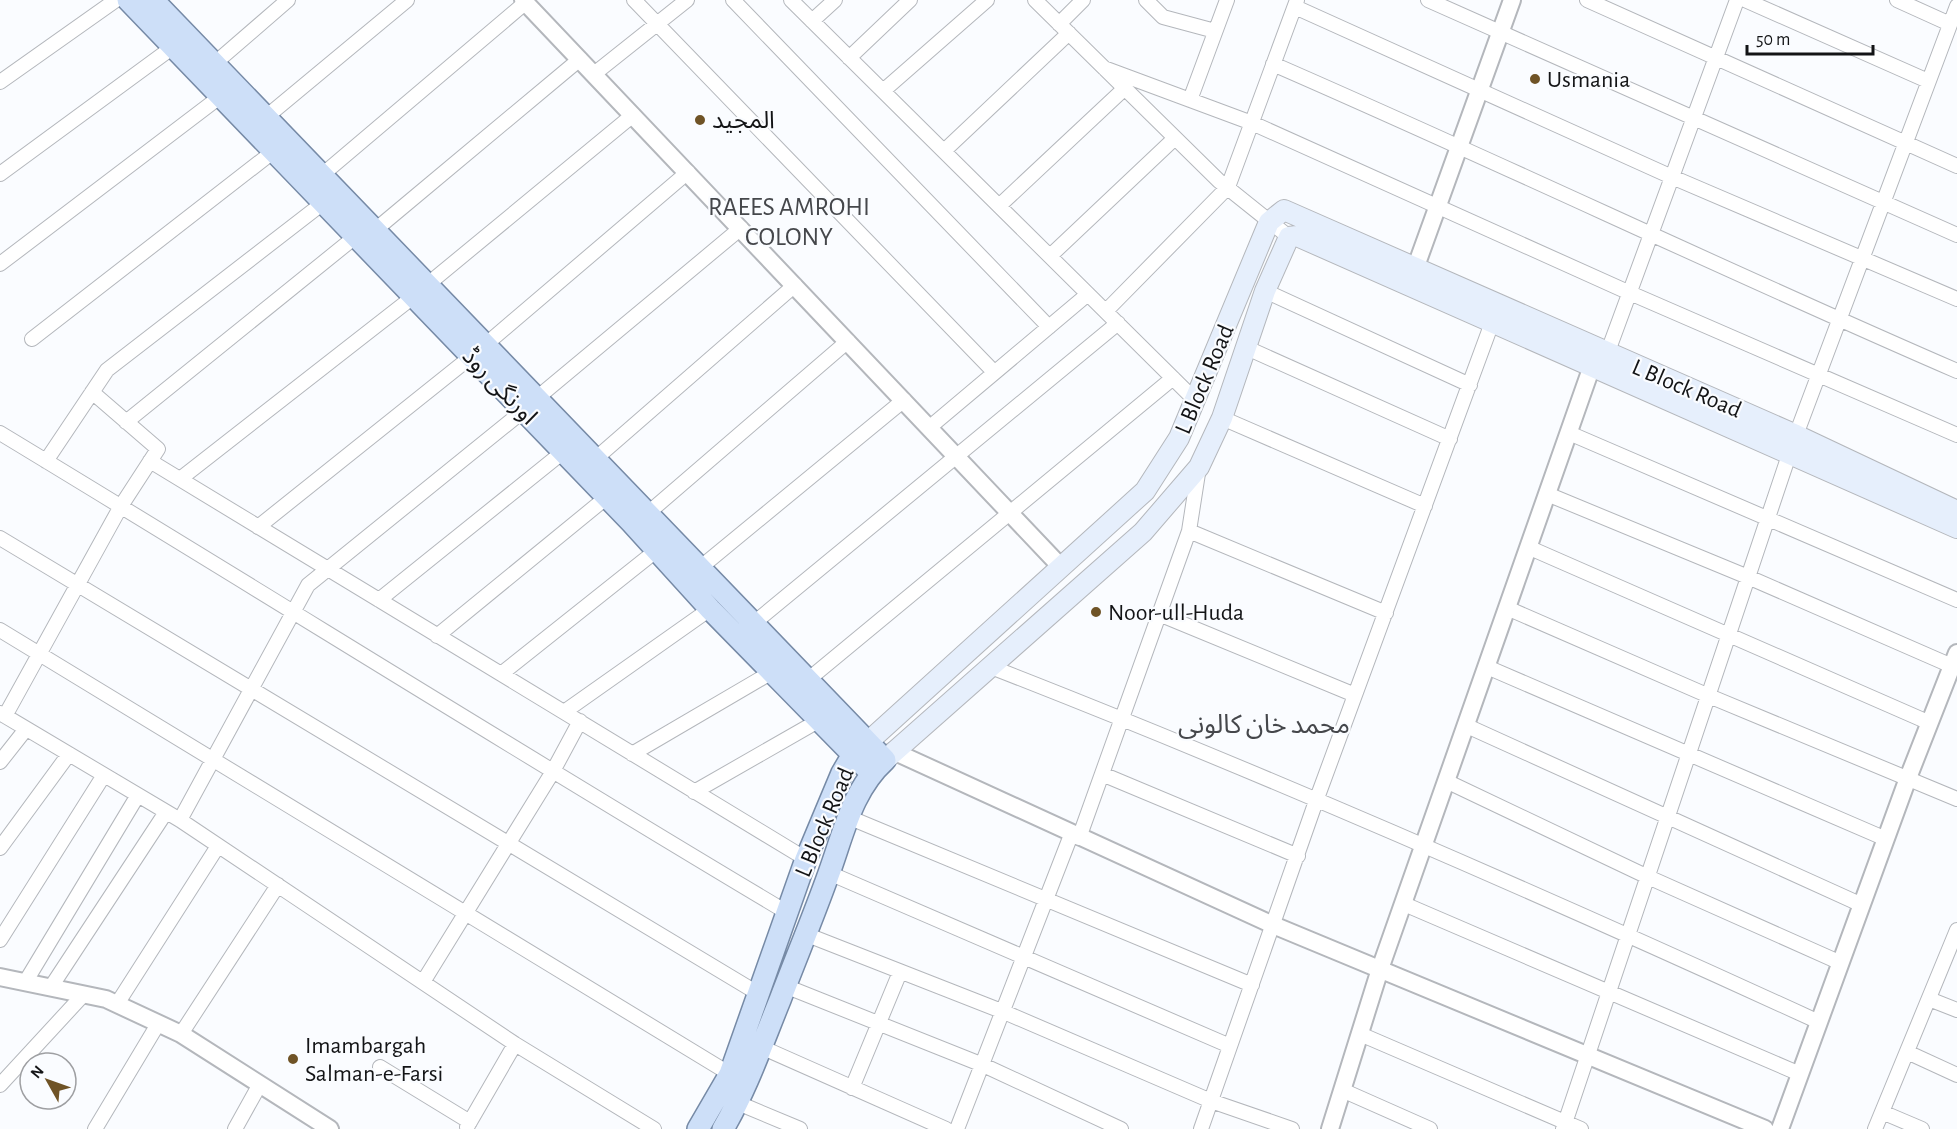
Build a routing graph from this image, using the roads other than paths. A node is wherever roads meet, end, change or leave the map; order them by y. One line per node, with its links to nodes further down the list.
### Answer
1 (116, 0): 41 (street)
2 (128, 0): 32 (main road, اورنگی روڈ)
3 (288, 0): 36 (street)
4 (407, 0): 48 (street)
5 (634, 0): 27 (street)
6 (687, 0): 27 (street)
7 (733, 0): 86 (street)
8 (791, 0): 26 (street)
9 (835, 0): 26 (street)
10 (910, 0): 33 (street)
11 (987, 0): 44 (street)
12 (1035, 0): 29 (street)
13 (1083, 0): 29 (street)
14 (1146, 0): 30 (street)
15 (1227, 0): 30 (street)
16 (1428, 0): 31 (street)
17 (1512, 0): 31 (street)
18 (1587, 0): 34 (street)
19 (1737, 0): 34 (street)
20 (1745, 0): 40 (street)
21 (1897, 0): 28 (street)
22 (524, 1): 35 (street); 59 (street)
23 (159, 2): 36 (main road, اورنگی روڈ)
24 (1296, 3): 37 (street); 43 (street)
25 (1957, 6): 28 (street)
26 (812, 21): 33 (street)
27 (657, 24): 39 (street); 93 (street)
28 (1950, 24): 40 (street)
29 (1064, 28): 38 (street); 55 (street)
30 (1215, 32): 46 (street)
31 (1501, 32): 43 (street); 49 (street)
32 (173, 46): 45 (main road, اورنگی روڈ); 58 (street)
33 (849, 58): 44 (street)
34 (1716, 58): 49 (street); 52 (street)
35 (580, 59): 39 (street); 69 (street)
36 (214, 64): 48 (main road, اورنگی روڈ)
37 (1273, 64): 50 (street); 53 (street)
38 (1104, 68): 42 (street); 46 (street)
39 (594, 74): 47 (street)
40 (1928, 81): 52 (street)
41 (0, 82)
42 (1125, 88): 51 (street); 64 (street)
43 (1480, 89): 53 (street); 60 (street)
44 (883, 91): 55 (street)
45 (221, 96): 54 (main road, اورنگی روڈ); 74 (street)
46 (1190, 100): 50 (street)
47 (633, 115): 57 (street); 77 (street)
48 (265, 118): 59 (main road, اورنگی روڈ)
49 (1693, 119): 60 (street); 63 (street)
50 (1252, 123): 61 (street); 65 (street)
51 (1175, 138): 61 (street); 72 (street)
52 (1905, 143): 56 (street); 63 (street)
53 (1460, 146): 65 (street); 68 (street)
54 (273, 151): 62 (main road, اورنگی روڈ); 87 (street)
55 (944, 151): 64 (street)
56 (1957, 165)
57 (688, 172): 67 (street); 90 (street)
58 (0, 174)
59 (322, 175): 69 (main road, اورنگی روڈ)
60 (1672, 177): 68 (street); 73 (street)
61 (1228, 187): 66 (street); 82 (street)
62 (323, 203): 69 (main road, اورنگی روڈ); 97 (street)
63 (1882, 203): 70 (street); 73 (street)
64 (999, 206): 72 (street)
65 (1438, 206): 75 (street); 79 (street)
66 (1269, 222): 71 (street); 75 (main road, L Block Road); 99 (main road, L Block Road)
67 (741, 228): 76 (street); 100 (street)
68 (1652, 233): 79 (street); 84 (street)
69 (364, 234): 77 (main road, اورنگی روڈ); 102 (street)
70 (1957, 235)
71 (1289, 237): 78 (main road, L Block Road); 83 (main road, L Block Road)
72 (1050, 256): 80 (street)
73 (1862, 259): 81 (street); 84 (street)
74 (0, 264)
75 (1415, 269): 91 (main road, L Block Road)
76 (795, 285): 88 (street); 111 (street)
77 (420, 291): 90 (main road, اورنگی روڈ); 115 (street)
78 (1265, 291): 89 (main road, L Block Road); 96 (street)
79 (1630, 293): 91 (street); 94 (street)
80 (1088, 294): 82 (street); 86 (street)
81 (1957, 299)
82 (1106, 311): 85 (street)
83 (1493, 320): 91 (main road, L Block Road); 96 (street)
84 (1839, 320): 92 (street); 94 (street)
85 (1118, 323): 95 (street); 110 (street)
86 (1049, 327): 93 (street)
87 (32, 339)
88 (849, 341): 98 (street); 122 (street)
89 (1247, 348): 101 (main road, L Block Road); 107 (street)
90 (478, 351): 100 (main road, اورنگی روڈ); 124 (street)
91 (1600, 360): 105 (street); 108 (main road, L Block Road)
92 (1957, 371)
93 (994, 372): 103 (street)
94 (1818, 376): 106 (street); 108 (street)
95 (1173, 378): 99 (street); 121 (street)
96 (1470, 385): 107 (street)
97 (92, 392): 102 (street); 112 (street)
98 (904, 400): 103 (street); 132 (street)
99 (1196, 400): 130 (main road, L Block Road)
100 (530, 404): 109 (main road, اورنگی روڈ); 111 (main road, اورنگی روڈ); 131 (street)
101 (1222, 418): 114 (main road, L Block Road); 119 (street)
102 (126, 422): 113 (street)
103 (930, 427): 110 (street)
104 (0, 433): 112 (street)
105 (1569, 433): 116 (street); 123 (street)
106 (1957, 435)
107 (1450, 439): 119 (street)
108 (1793, 444): 120 (main road, L Block Road); 123 (street); 125 (main road, L Block Road)
109 (563, 452): 117 (main road, اورنگی روڈ); 135 (street)
110 (957, 456): 121 (street); 142 (street)
111 (594, 460): 122 (main road, اورنگی روڈ)
112 (46, 461): 118 (street)
113 (150, 461): 115 (street); 118 (street)
114 (1199, 466): 126 (street); 148 (main road, L Block Road)
115 (180, 479): 124 (street)
116 (1547, 494): 128 (street); 133 (street)
117 (607, 497): 129 (main road, اورنگی روڈ); 144 (street)
118 (121, 506): 134 (street); 139 (street)
119 (1425, 506): 140 (street)
120 (1957, 511)
121 (1010, 513): 130 (street); 152 (street)
122 (647, 514): 132 (main road, اورنگی روڈ)
123 (1768, 518): 133 (street); 136 (street)
124 (258, 527): 131 (street)
125 (1957, 528)
126 (1189, 531): 140 (street); 141 (street)
127 (0, 538): 134 (street)
128 (1530, 548): 137 (street); 145 (street)
129 (657, 550): 132 (main road, اورنگی روڈ); 151 (street)
130 (1061, 567): 164 (main road, L Block Road)
131 (328, 569): 135 (street); 139 (street)
132 (692, 574): 138 (main road, اورنگی روڈ); 142 (main road, اورنگی روڈ)
133 (1748, 577): 145 (street); 147 (street)
134 (78, 584): 146 (street); 153 (street)
135 (379, 600): 144 (street)
136 (1957, 600)
137 (1508, 608): 149 (street); 155 (street)
138 (710, 609): 150 (main road, اورنگی روڈ); 156 (street)
139 (295, 611): 153 (street); 171 (street)
140 (1386, 613): 154 (street)
141 (1159, 614): 154 (street); 159 (street)
142 (754, 623): 152 (main road, اورنگی روڈ)
143 (0, 630): 146 (street)
144 (437, 636): 151 (street)
145 (1729, 636): 155 (street); 161 (street)
146 (39, 654): 157 (street); 168 (street)
147 (1954, 660): 161 (street)
148 (991, 667): 159 (street); 169 (main road, L Block Road)
149 (1487, 667): 162 (street); 167 (street)
150 (772, 672): 158 (main road, اورنگی روڈ); 166 (street)
151 (501, 674): 156 (street)
152 (809, 679): 158 (main road, اورنگی روڈ)
153 (252, 689): 168 (street); 186 (street)
154 (1355, 695): 179 (street)
155 (1709, 696): 167 (street); 174 (street)
156 (564, 711): 160 (street)
157 (2, 714): 163 (street)
158 (828, 715): 164 (main road, اورنگی روڈ); 176 (street)
159 (1122, 718): 172 (street); 179 (street)
160 (580, 721): 166 (street); 171 (street)
161 (1930, 723): 174 (street)
162 (1467, 726): 175 (street); 182 (street)
163 (26, 729): 165 (street); 170 (street)
164 (860, 749): 169 (main road, اورنگی روڈ); 191 (main road, L Block Road)
165 (69, 754): 173 (street); 189 (street)
166 (632, 754): 176 (street)
167 (1689, 754): 182 (street); 185 (street)
168 (213, 760): 183 (street); 198 (street)
169 (883, 761): 181 (main road, L Block Road); 184 (street)
170 (0, 762)
171 (552, 773): 186 (street); 199 (street)
172 (1102, 774): 184 (street); 190 (street)
173 (104, 775): 177 (street); 204 (street)
174 (1908, 778): 178 (street); 185 (street)
175 (1446, 781): 188 (street); 193 (street)
176 (694, 792): 191 (street)
177 (138, 795): 180 (street); 210 (street)
178 (1957, 799)
179 (1316, 801): 188 (street); 190 (street)
180 (166, 812): 183 (street); 214 (street)
181 (848, 817): 192 (main road, L Block Road); 195 (street)
182 (1669, 818): 193 (street); 197 (street)
183 (180, 820): 187 (street)
184 (1075, 837): 195 (street); 200 (street)
185 (1886, 839): 197 (street)
186 (508, 843): 198 (street); 217 (street)
187 (218, 846): 194 (street); 219 (street)
188 (1423, 847): 196 (street); 202 (street)
189 (0, 848)
190 (1298, 856): 200 (street)
191 (806, 859): 199 (main road, L Block Road)
192 (829, 873): 201 (main road, L Block Road); 205 (street)
193 (1648, 877): 202 (street); 206 (street)
194 (278, 885): 211 (street); 225 (street)
195 (1047, 900): 205 (street); 212 (street)
196 (1404, 904): 207 (street); 215 (street)
197 (1862, 905): 206 (street)
198 (465, 913): 211 (street); 234 (street)
199 (788, 913): 217 (main road, L Block Road)
200 (1274, 925): 207 (street); 212 (street)
201 (805, 934): 208 (street); 213 (main road, L Block Road)
202 (1628, 935): 215 (street); 222 (street)
203 (1956, 937): 218 (street)
204 (0, 940)
205 (1025, 959): 221 (street); 228 (street)
206 (1841, 963): 222 (street)
207 (1380, 969): 226 (street); 231 (street)
208 (900, 972): 221 (street); 224 (street)
209 (0, 977): 210 (street)
210 (26, 981): 214 (street)
211 (423, 982): 227 (street)
212 (1252, 985): 228 (street)
213 (785, 986): 224 (street); 229 (main road, L Block Road)
214 (51, 987): 216 (street)
215 (1609, 992): 231 (street); 235 (street)
216 (84, 994): 219 (street); 238 (street)
217 (759, 994): 234 (main road, L Block Road)
218 (1929, 999): 220 (street); 230 (street)
219 (117, 1004): 223 (street)
220 (1957, 1011)
221 (1004, 1012): 232 (street); 241 (street)
222 (1819, 1022): 235 (street)
223 (158, 1023): 225 (street); 247 (street)
224 (879, 1024): 232 (street); 239 (street)
225 (181, 1034): 237 (street)
226 (1360, 1034): 240 (street); 245 (street)
227 (515, 1044): 244 (street); 249 (street)
228 (1230, 1046): 241 (street)
229 (761, 1047): 239 (street); 242 (main road, L Block Road)
230 (1907, 1052): 236 (street); 243 (street)
231 (1588, 1055): 245 (street); 261 (street)
232 (983, 1065): 254 (street); 255 (street)
233 (380, 1067): 244 (street)
234 (730, 1074): 250 (main road, L Block Road)
235 (1800, 1074): 262 (street)
236 (1957, 1075)
237 (260, 1084): 246 (street); 248 (street)
238 (0, 1085)
239 (852, 1088): 253 (street)
240 (1342, 1090): 258 (street); 259 (street)
241 (1211, 1101): 256 (street); 257 (street)
242 (738, 1103): 251 (main road, L Block Road); 252 (street)
243 (1882, 1112): 263 (street); 264 (street)
244 (468, 1125)
245 (1564, 1125): 260 (street)
246 (328, 1128)
247 (95, 1129)
248 (236, 1129)
249 (654, 1129)
250 (698, 1129)
251 (723, 1129)
252 (800, 1129)
253 (946, 1129)
254 (957, 1129)
255 (1121, 1129)
256 (1201, 1129)
257 (1292, 1129)
258 (1330, 1129)
259 (1430, 1129)
260 (1581, 1129)
261 (1765, 1129)
262 (1780, 1129)
263 (1875, 1129)
264 (1922, 1129)

